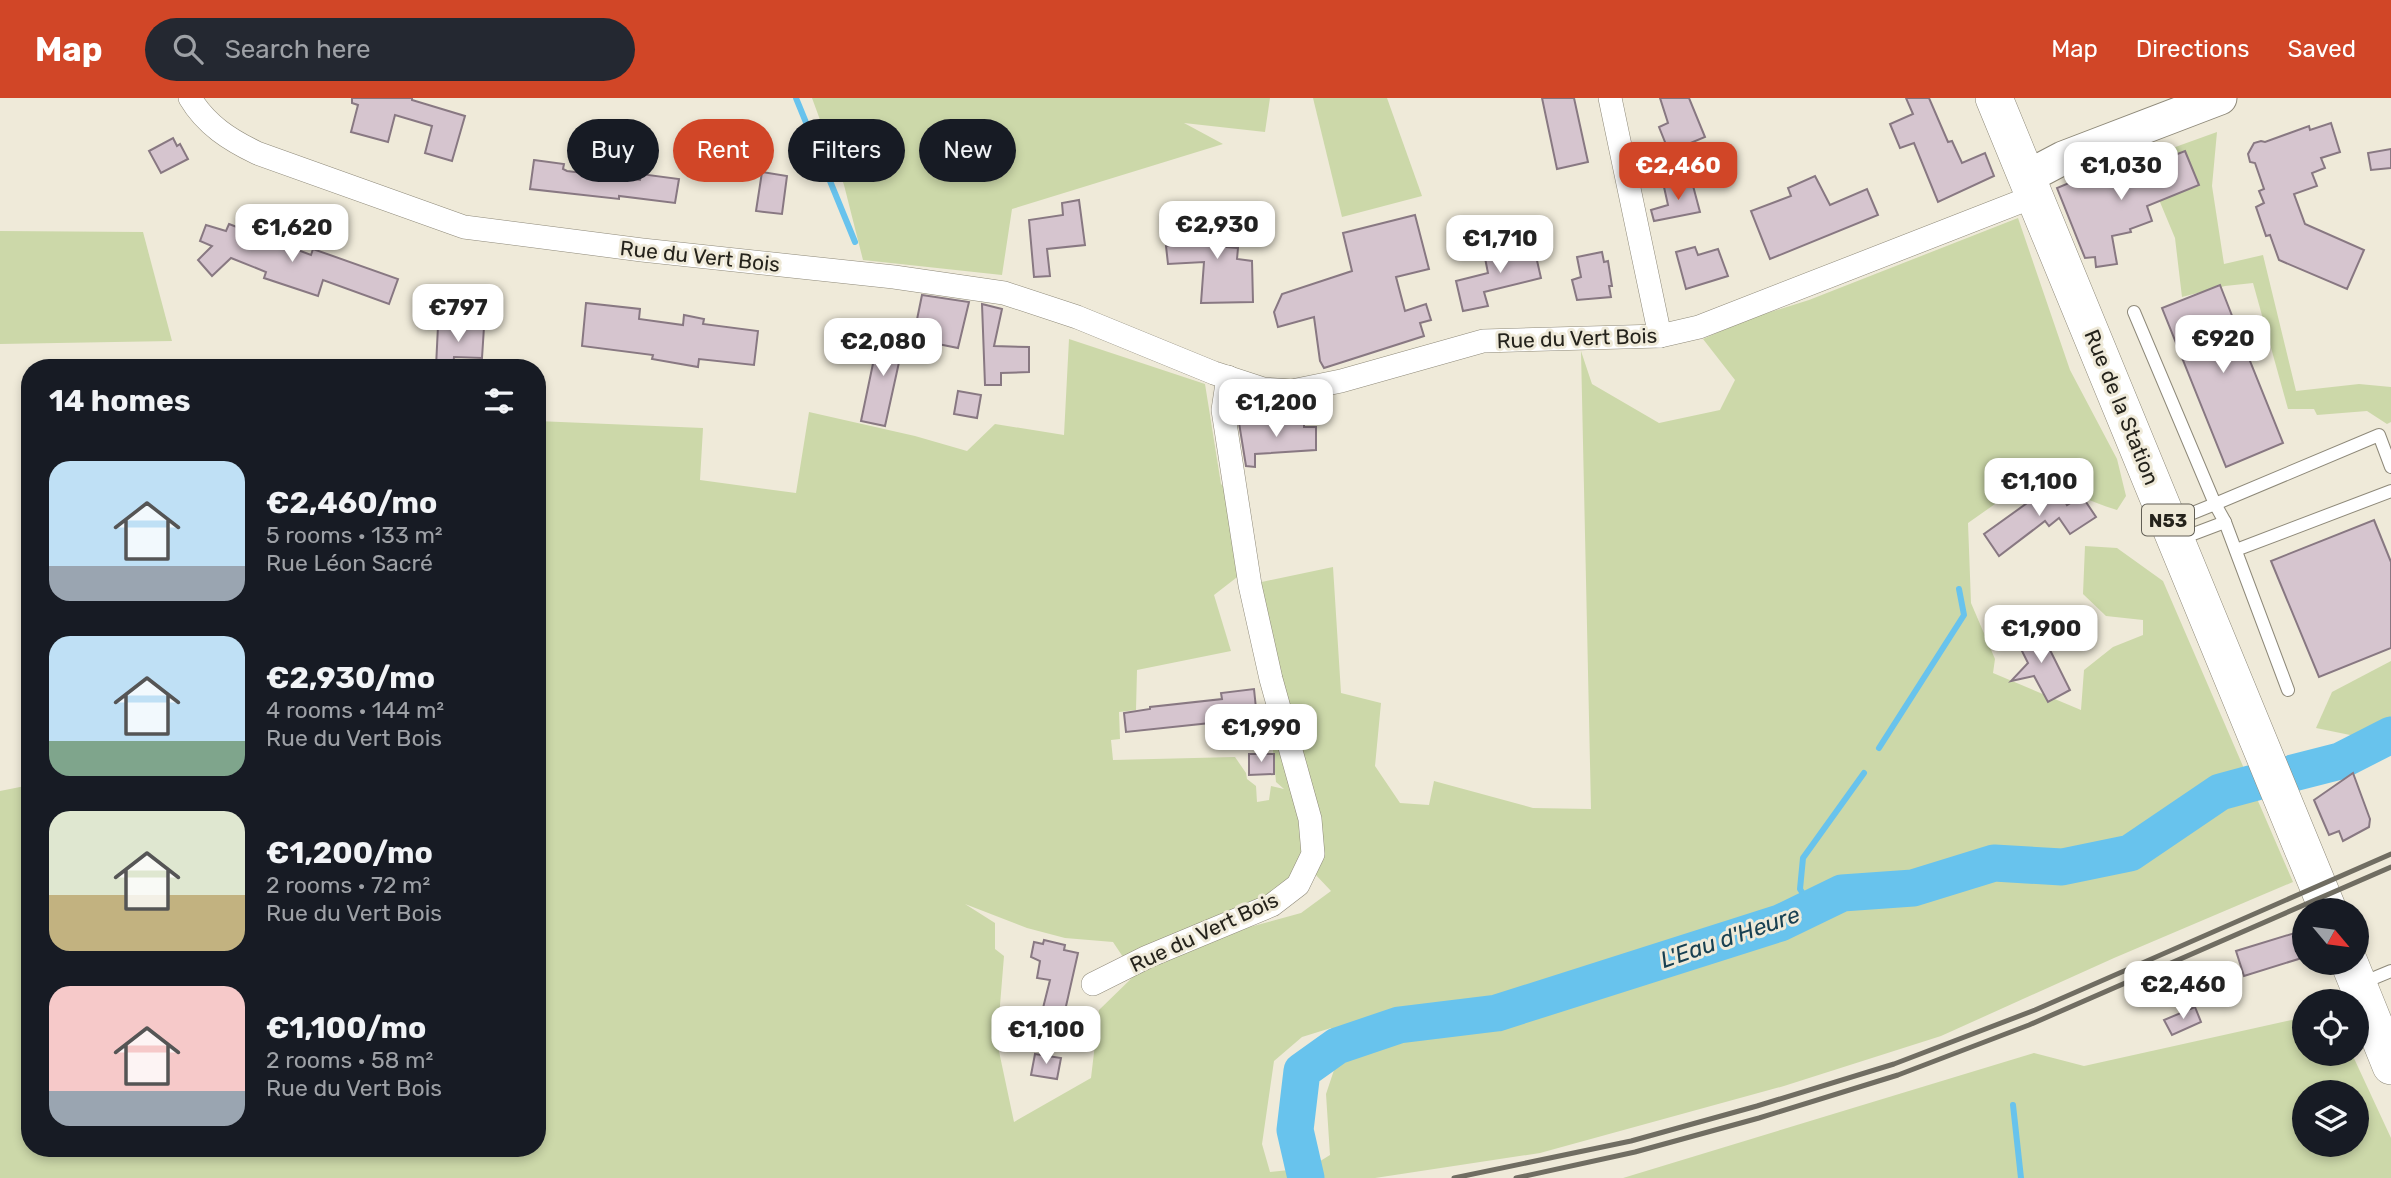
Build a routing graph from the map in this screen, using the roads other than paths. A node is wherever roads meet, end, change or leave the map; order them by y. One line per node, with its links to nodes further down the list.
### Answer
1 (190, 98): 8 (street, Rue du Vert Bois)
2 (1610, 98): 7 (street)
3 (1994, 98): 5 (main road, Rue de la Station / N53)
4 (2220, 98): 5 (main road)
5 (2031, 187): 7 (street, Rue du Vert Bois); 13 (main road, Rue de la Station / N53)
6 (2134, 312): 11 (lane)
7 (1660, 336): 8 (street, Rue du Vert Bois)
8 (1228, 377): 18 (street, Rue du Vert Bois)
9 (2391, 467): 11 (lane)
10 (2391, 491): 14 (lane)
11 (2215, 504): 12 (lane); 13 (lane)
12 (2225, 522): 13 (lane); 14 (lane)
13 (2173, 532): 16 (main road, Rue de la Station / N53)
14 (2236, 550): 15 (lane)
15 (2288, 690)
16 (2323, 898)
17 (2376, 974): 19 (main road)
18 (1093, 984)
19 (2391, 1064)

